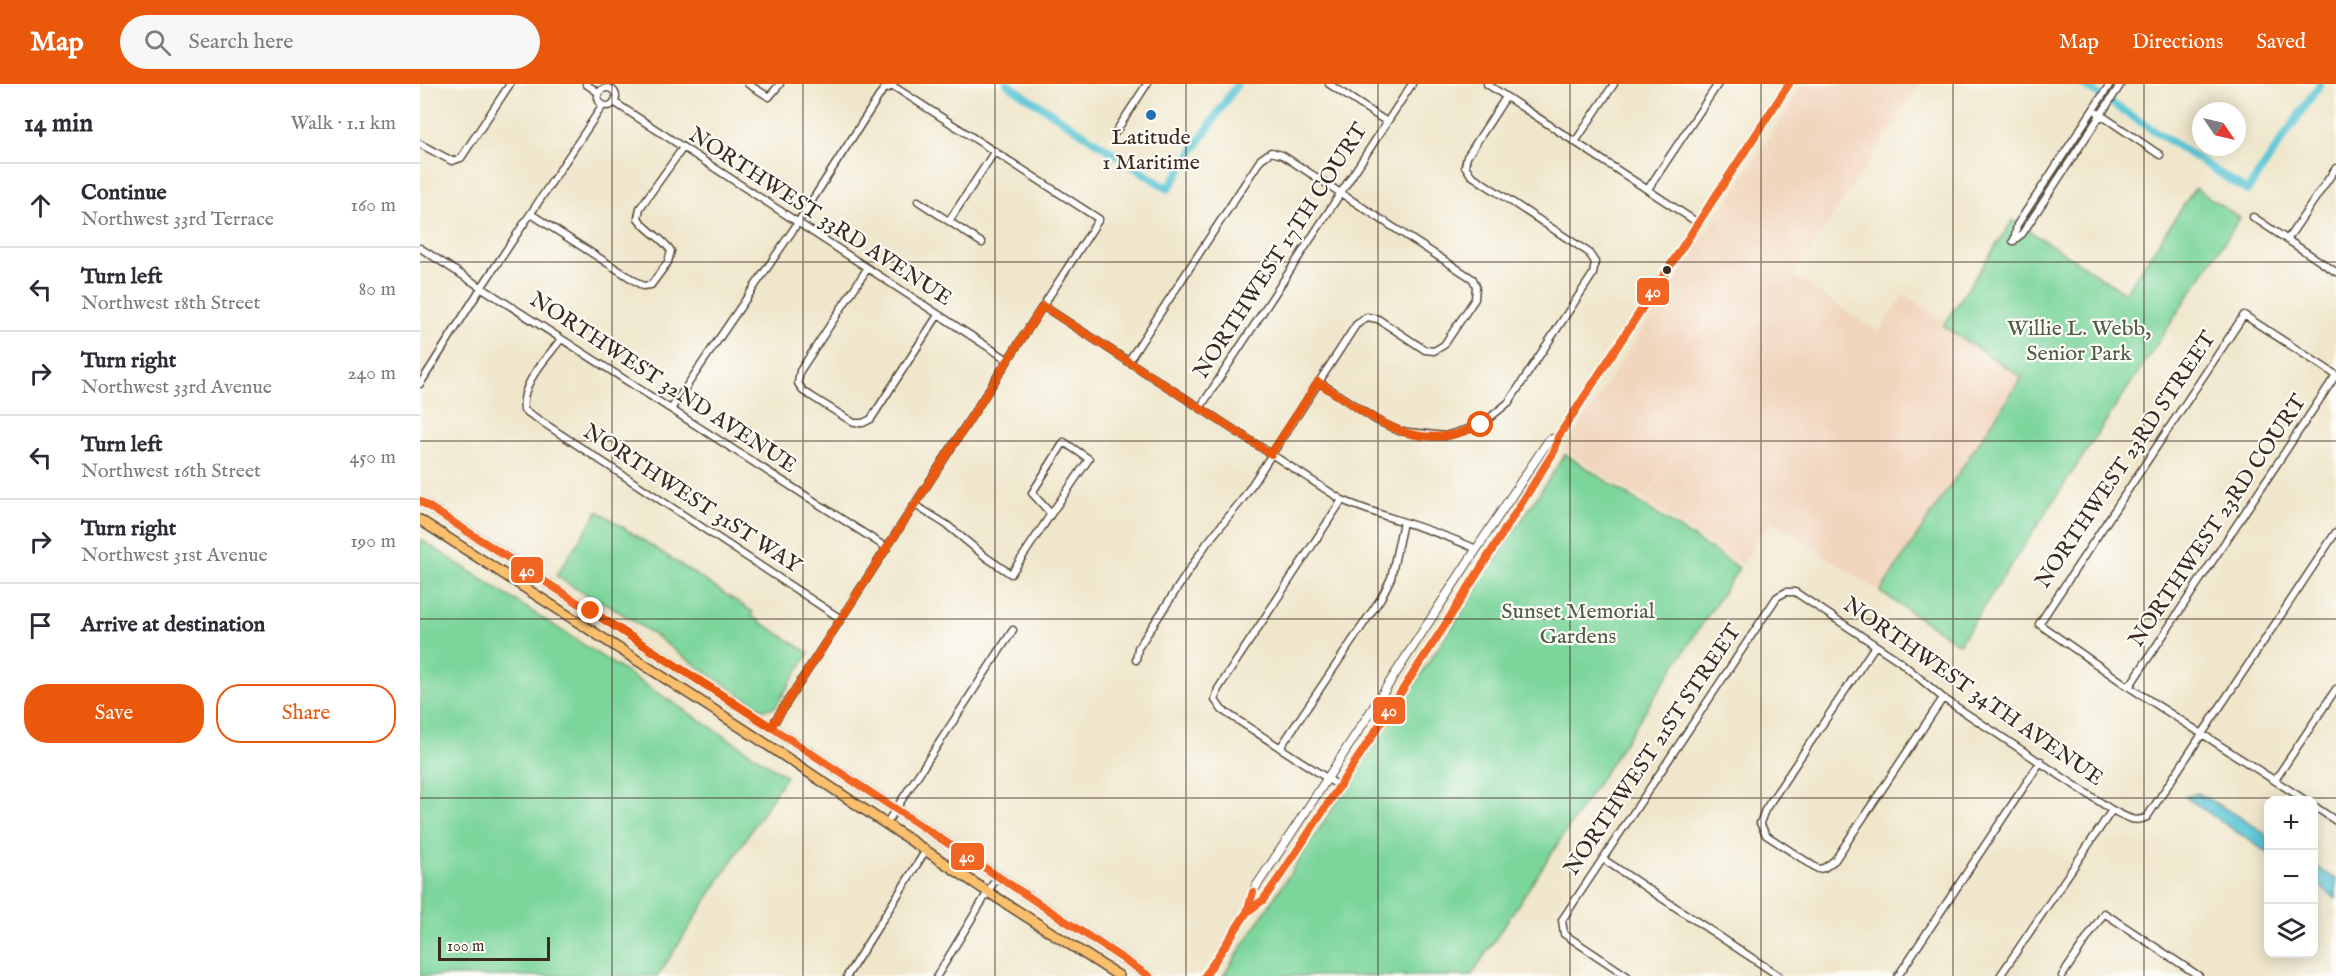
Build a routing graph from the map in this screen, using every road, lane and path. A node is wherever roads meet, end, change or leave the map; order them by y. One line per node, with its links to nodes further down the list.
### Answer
1 (510, 84): 24 (street)
2 (586, 84): 15 (street)
3 (748, 84): 4 (street)
4 (780, 84)
5 (1147, 84): 22 (street)
6 (1329, 84): 21 (street)
7 (1412, 84): 21 (street, NORTHWEST 17TH COURT)
8 (1487, 84): 16 (street)
9 (1614, 84): 23 (street)
10 (1718, 84): 29 (street)
11 (1789, 84): 36 (street)
12 (2110, 84): 19 (street)
13 (2121, 84): 20 (street)
14 (614, 87): 15 (street); 17 (street)
15 (599, 93): 18 (street)
16 (1506, 97): 23 (street); 49 (street)
17 (614, 102): 18 (street); 25 (street, NORTHWEST 33RD AVENUE)
18 (603, 105): 32 (street)
19 (2093, 110): 20 (street); 20 (street)
20 (2100, 115): 27 (street)
21 (1388, 122): 30 (street, NORTHWEST 17TH COURT)
22 (1115, 133)
23 (1575, 142): 29 (street)
24 (420, 144)
25 (682, 149): 32 (street); 35 (street, NORTHWEST 33RD AVENUE)
26 (995, 151): 34 (street); 35 (street); 43 (street)
27 (2160, 155)
28 (2336, 168): 37 (street)
29 (1648, 189): 36 (street)
30 (1341, 193): 47 (street); 49 (street); 51 (street, NORTHWEST 17TH COURT)
31 (918, 201): 34 (street)
32 (531, 214): 42 (street)
33 (2253, 217): 37 (street)
34 (949, 221): 38 (street)
35 (796, 222): 40 (street, NORTHWEST 33RD AVENUE); 52 (street)
36 (1698, 223): 53 (street)
37 (2288, 240): 41 (street)
38 (982, 243)
39 (420, 248): 42 (street, NORTHWEST 32ND AVENUE)
40 (867, 269): 44 (street, NORTHWEST 33RD AVENUE); 44 (street)
41 (2336, 272)
42 (481, 288): 45 (street, NORTHWEST 32ND AVENUE); 50 (street)
43 (1043, 306): 46 (street); 47 (street)
44 (938, 315): 46 (street, NORTHWEST 33RD AVENUE)
45 (561, 339): 52 (street, NORTHWEST 32ND AVENUE); 65 (street, NORTHWEST 31ST WAY)
46 (1008, 360): 57 (street)
47 (1128, 362): 51 (street)
48 (2336, 375): 69 (street, NORTHWEST 23RD COURT); 69 (street, NORTHWEST 23RD STREET)
49 (1318, 382): 54 (street)
50 (420, 384)
51 (1200, 408): 54 (street)
52 (671, 409): 62 (street, NORTHWEST 32ND AVENUE)
53 (1558, 437): 63 (street); 79 (street)
54 (1271, 454): 55 (street); 68 (street)
55 (1342, 500): 60 (street); 75 (street)
56 (420, 501): 72 (main road)
57 (915, 505): 58 (street); 62 (street)
58 (1051, 514): 58 (street)
59 (420, 520): 73 (main road)
60 (1403, 522): 63 (street); 75 (street)
61 (2336, 532): 74 (street)
62 (887, 548): 65 (street)
63 (1476, 549): 77 (street)
64 (1786, 592): 67 (street, NORTHWEST 34TH AVENUE); 87 (street, NORTHWEST 21ST STREET)
65 (841, 619): 72 (street)
66 (1012, 630): 82 (street)
67 (1875, 645): 71 (street, NORTHWEST 34TH AVENUE); 71 (street)
68 (1136, 660)
69 (2129, 687): 74 (street)
70 (2336, 689): 78 (street)
71 (1943, 698): 76 (street, NORTHWEST 34TH AVENUE)
72 (771, 727): 73 (main road); 82 (main road)
73 (745, 730): 85 (main road)
74 (2202, 734): 78 (street); 83 (street, NORTHWEST 34TH AVENUE)
75 (1280, 748): 77 (street)
76 (2041, 761): 83 (street, NORTHWEST 34TH AVENUE); 98 (street)
77 (1329, 779): 79 (street); 90 (street)
78 (2275, 780): 80 (street)
79 (1339, 786): 90 (street)
80 (2298, 796)
81 (2318, 809): 84 (street)
82 (896, 810): 85 (street); 88 (main road)
83 (2112, 810): 99 (street)
84 (2336, 821)
85 (886, 824): 86 (main road)
86 (926, 850): 89 (main road); 91 (street)
87 (1603, 859): 96 (street, NORTHWEST 21ST STREET); 97 (street)
88 (997, 877): 89 (street); 94 (main road)
89 (988, 892): 92 (street); 93 (main road)
90 (1247, 912): 95 (street)
91 (847, 976)
92 (937, 976)
93 (1119, 976)
94 (1149, 976)
95 (1204, 976)
96 (1627, 976)
97 (1779, 976)
98 (1898, 976)
99 (2000, 976)
100 (2062, 976): 101 (street)
101 (2199, 976)

